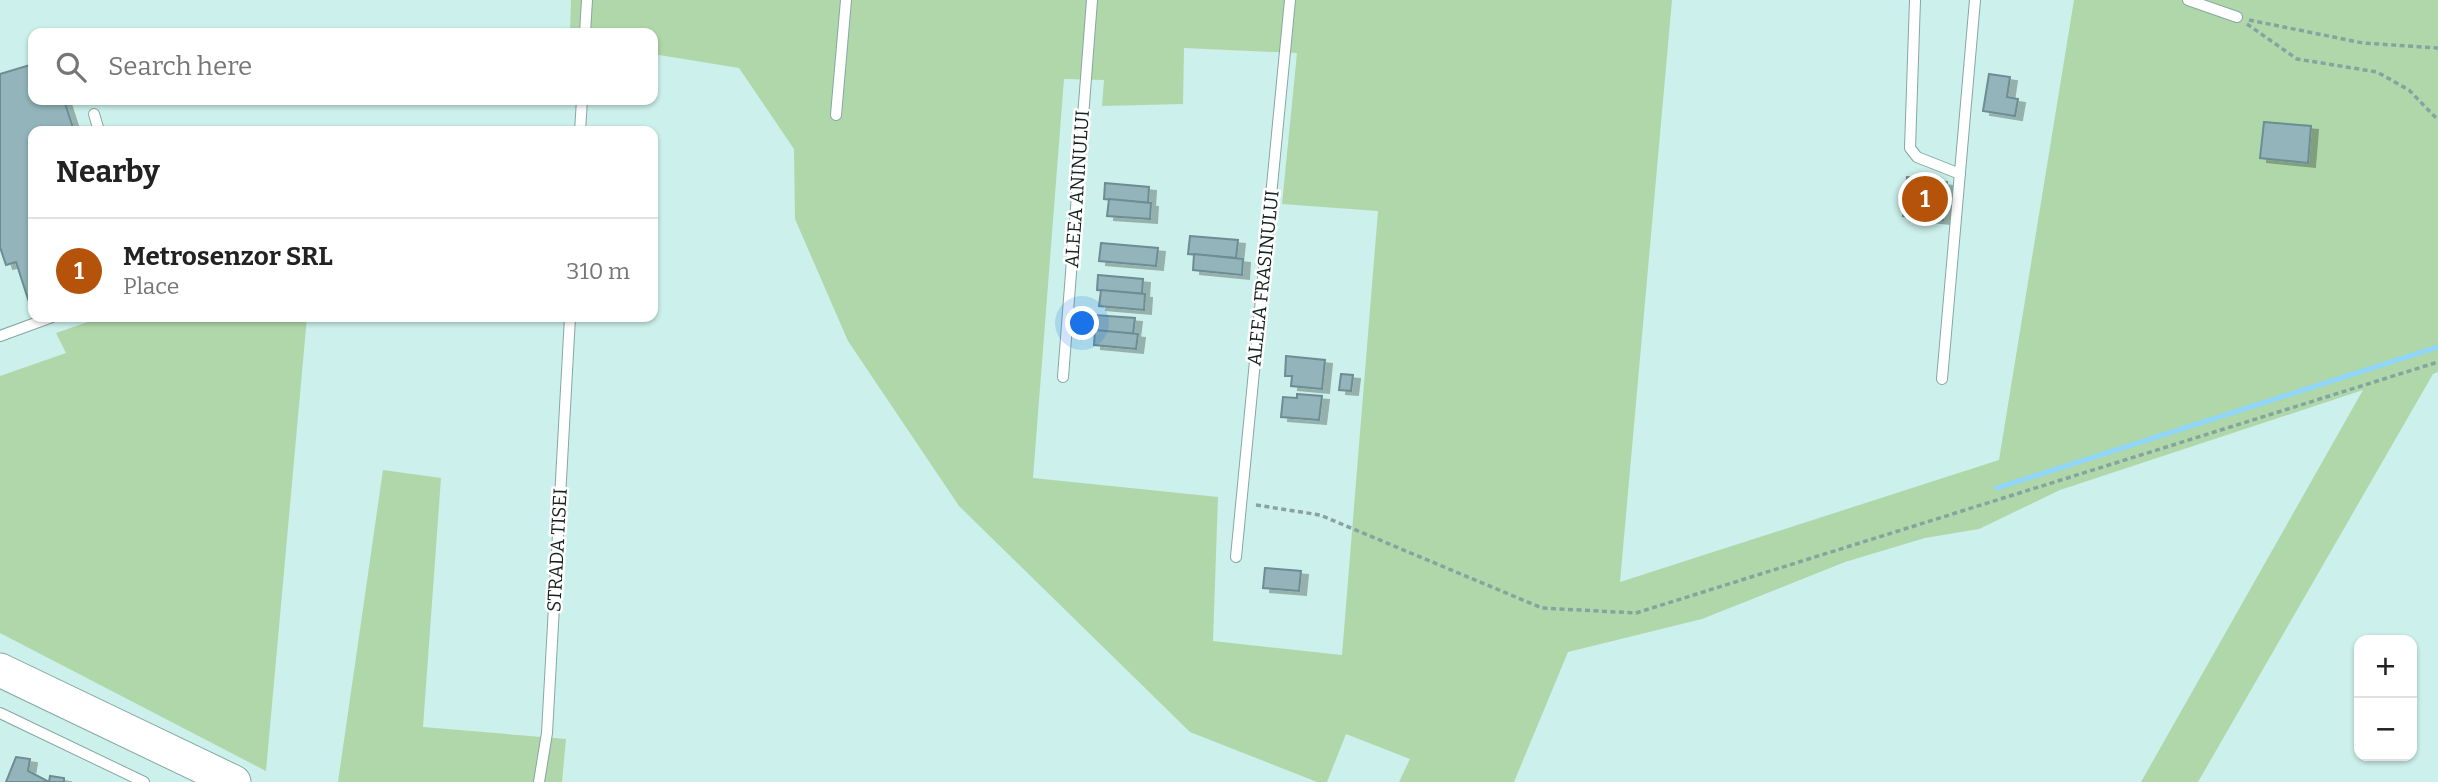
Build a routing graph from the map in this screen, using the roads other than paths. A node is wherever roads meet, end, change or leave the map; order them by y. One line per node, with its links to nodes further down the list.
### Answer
1 (587, 0): 9 (lane)
2 (846, 0): 12 (lane)
3 (1092, 0): 19 (lane, ALEEA ANINULUI)
4 (1290, 0): 21 (lane, ALEEA FRASINULUI)
5 (1915, 0): 15 (lane)
6 (1975, 0): 15 (lane)
7 (2188, 0): 8 (lane)
8 (2237, 17)
9 (585, 28)
10 (582, 105): 14 (lane)
11 (94, 114): 13 (lane)
12 (836, 115)
13 (98, 126)
14 (580, 126)
15 (1960, 174): 20 (lane)
16 (38, 322): 18 (lane)
17 (570, 322): 26 (lane, STRADA TISEI)
18 (0, 336)
19 (1063, 377)
20 (1942, 379)
21 (1236, 557)
22 (0, 670): 25 (main road)
23 (0, 713): 24 (lane)
24 (144, 782)
25 (234, 782)
26 (540, 782)

